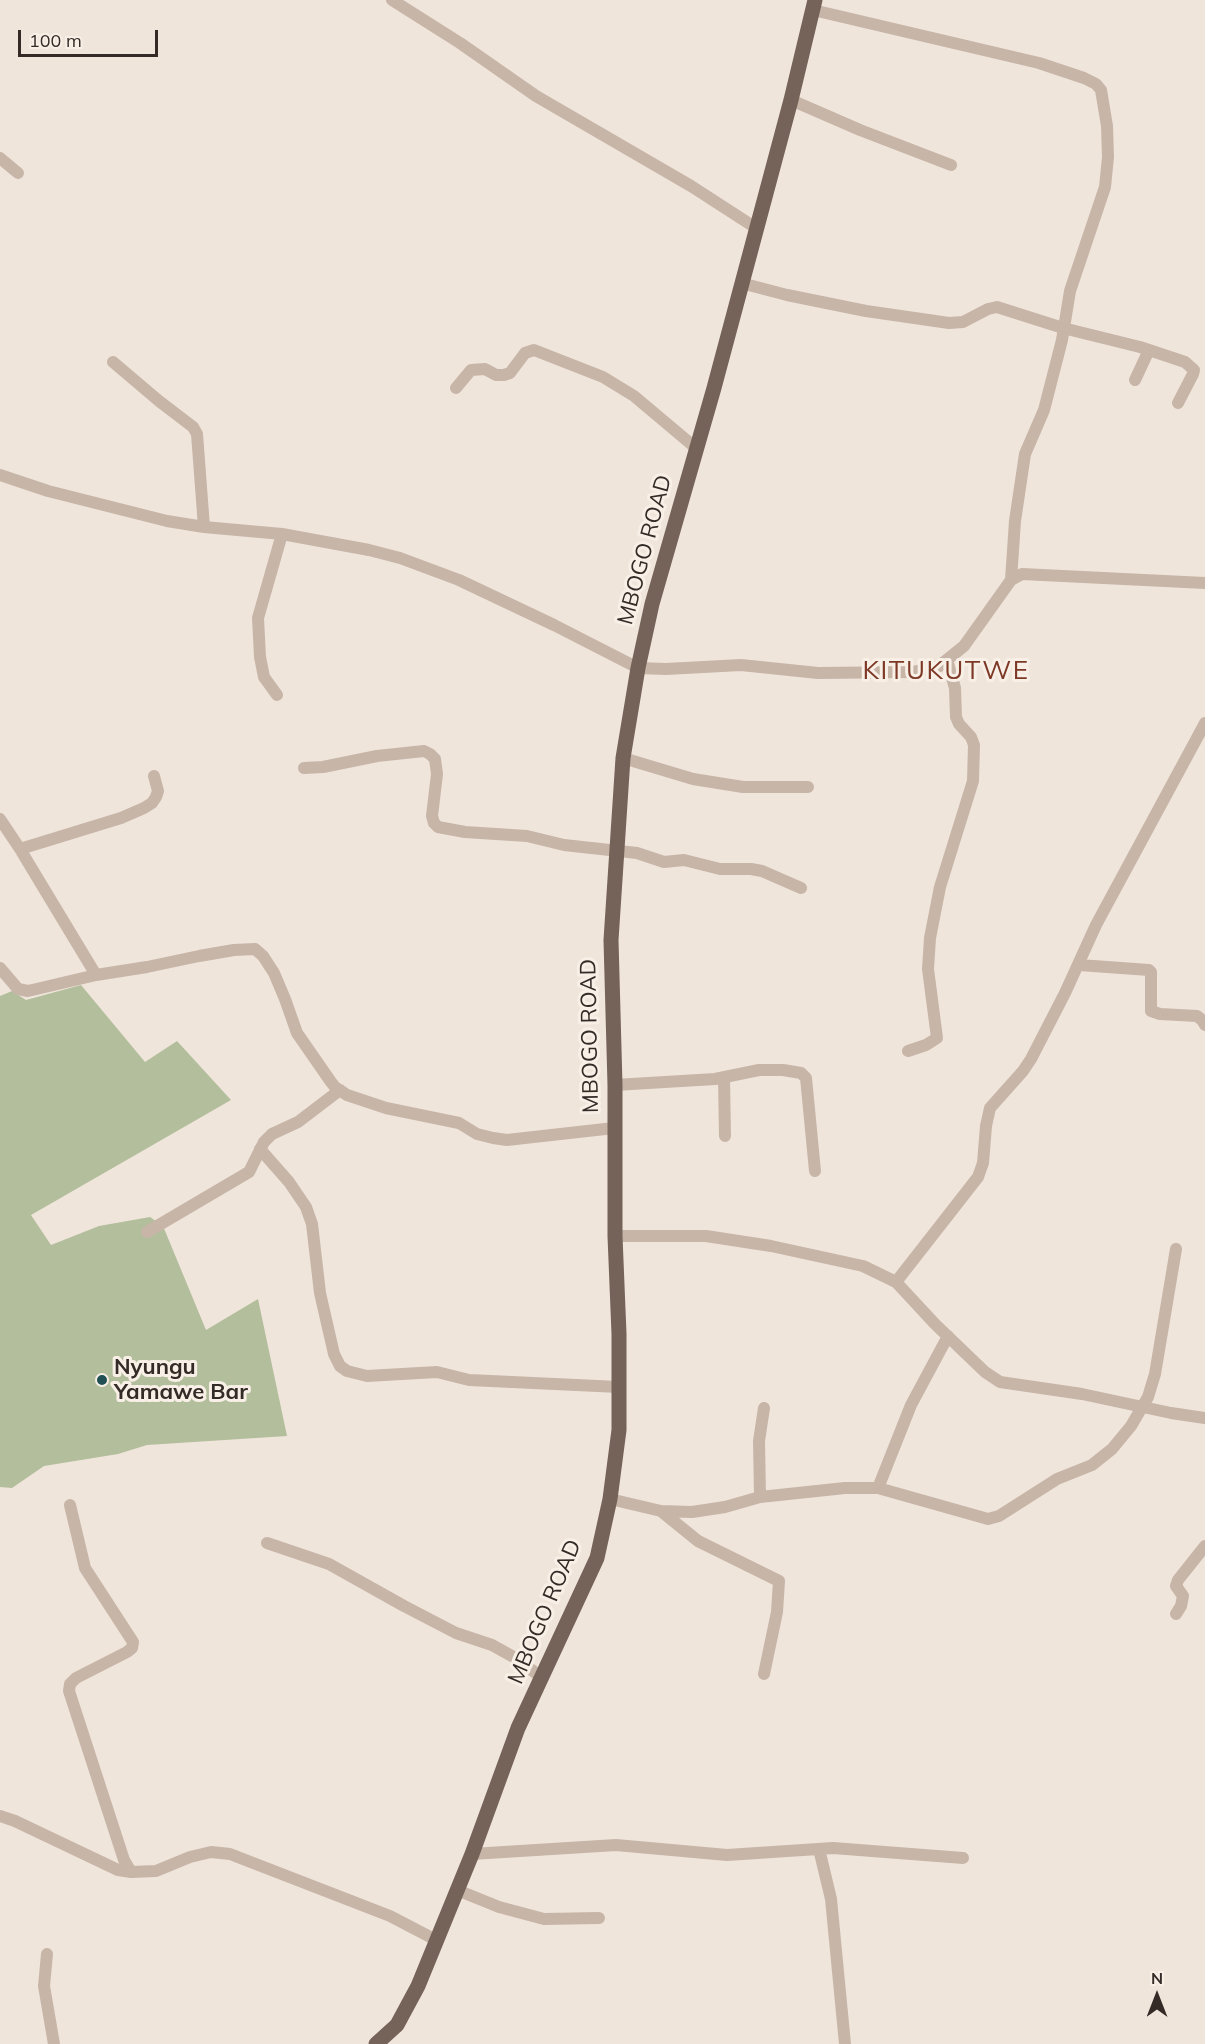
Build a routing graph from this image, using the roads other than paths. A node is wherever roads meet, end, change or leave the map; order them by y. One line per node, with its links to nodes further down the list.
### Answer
1 (392, 0): 7 (street)
2 (814, 5): 3 (main road, MBOGO ROAD); 9 (street)
3 (791, 100): 5 (street); 7 (main road, MBOGO ROAD)
4 (0, 158): 6 (street)
5 (951, 165)
6 (18, 173)
7 (756, 228): 8 (main road, MBOGO ROAD)
8 (741, 283): 9 (street); 15 (main road, MBOGO ROAD)
9 (1063, 328): 10 (street); 19 (street)
10 (1149, 350): 12 (street); 14 (street)
11 (113, 362): 17 (street)
12 (1135, 380)
13 (456, 388): 15 (street)
14 (1178, 403)
15 (697, 449): 22 (main road, MBOGO ROAD)
16 (0, 475): 17 (street)
17 (204, 527): 18 (street)
18 (282, 534): 22 (street); 23 (street)
19 (1011, 580): 20 (street); 21 (street)
20 (1205, 583)
21 (947, 660): 22 (street); 37 (street)
22 (638, 668): 25 (main road, MBOGO ROAD)
23 (277, 695)
24 (1205, 723): 33 (street)
25 (623, 758): 28 (street); 31 (main road, MBOGO ROAD)
26 (304, 768): 31 (street)
27 (154, 776): 30 (street)
28 (808, 786)
29 (0, 819): 30 (street)
30 (20, 849): 35 (street)
31 (616, 851): 32 (street); 39 (main road, MBOGO ROAD)
32 (801, 888)
33 (1078, 964): 36 (street); 48 (street)
34 (0, 968): 35 (street)
35 (96, 975): 40 (street)
36 (1205, 1025)
37 (909, 1051)
38 (724, 1078): 39 (street); 42 (street); 44 (street)
39 (615, 1085): 41 (main road, MBOGO ROAD)
40 (340, 1090): 41 (street); 43 (street)
41 (614, 1128): 46 (main road, MBOGO ROAD)
42 (725, 1136)
43 (260, 1149): 45 (street); 50 (street)
44 (814, 1171)
45 (147, 1232)
46 (615, 1236): 48 (street); 50 (main road, MBOGO ROAD)
47 (1176, 1249): 51 (street)
48 (896, 1282): 49 (street)
49 (948, 1336): 51 (street); 54 (street)
50 (619, 1387): 56 (main road, MBOGO ROAD)
51 (1143, 1406): 53 (street); 54 (street)
52 (764, 1408): 55 (street)
53 (1205, 1418)
54 (878, 1488): 55 (street)
55 (760, 1497): 58 (street)
56 (610, 1499): 58 (street); 63 (main road, MBOGO ROAD)
57 (70, 1505): 68 (street)
58 (660, 1511): 62 (street)
59 (267, 1543): 63 (street)
60 (1205, 1546): 61 (street)
61 (1176, 1614)
62 (764, 1674)
63 (542, 1678): 66 (main road, MBOGO ROAD)
64 (0, 1816): 68 (street)
65 (819, 1849): 66 (street); 67 (street); 75 (street)
66 (472, 1854): 69 (main road, MBOGO ROAD)
67 (963, 1858)
68 (131, 1872): 71 (street)
69 (457, 1890): 70 (street); 71 (main road, MBOGO ROAD)
70 (600, 1918)
71 (436, 1940): 74 (main road, MBOGO ROAD)
72 (46, 1954): 73 (street)
73 (54, 2044)
74 (376, 2044)
75 (845, 2044)

